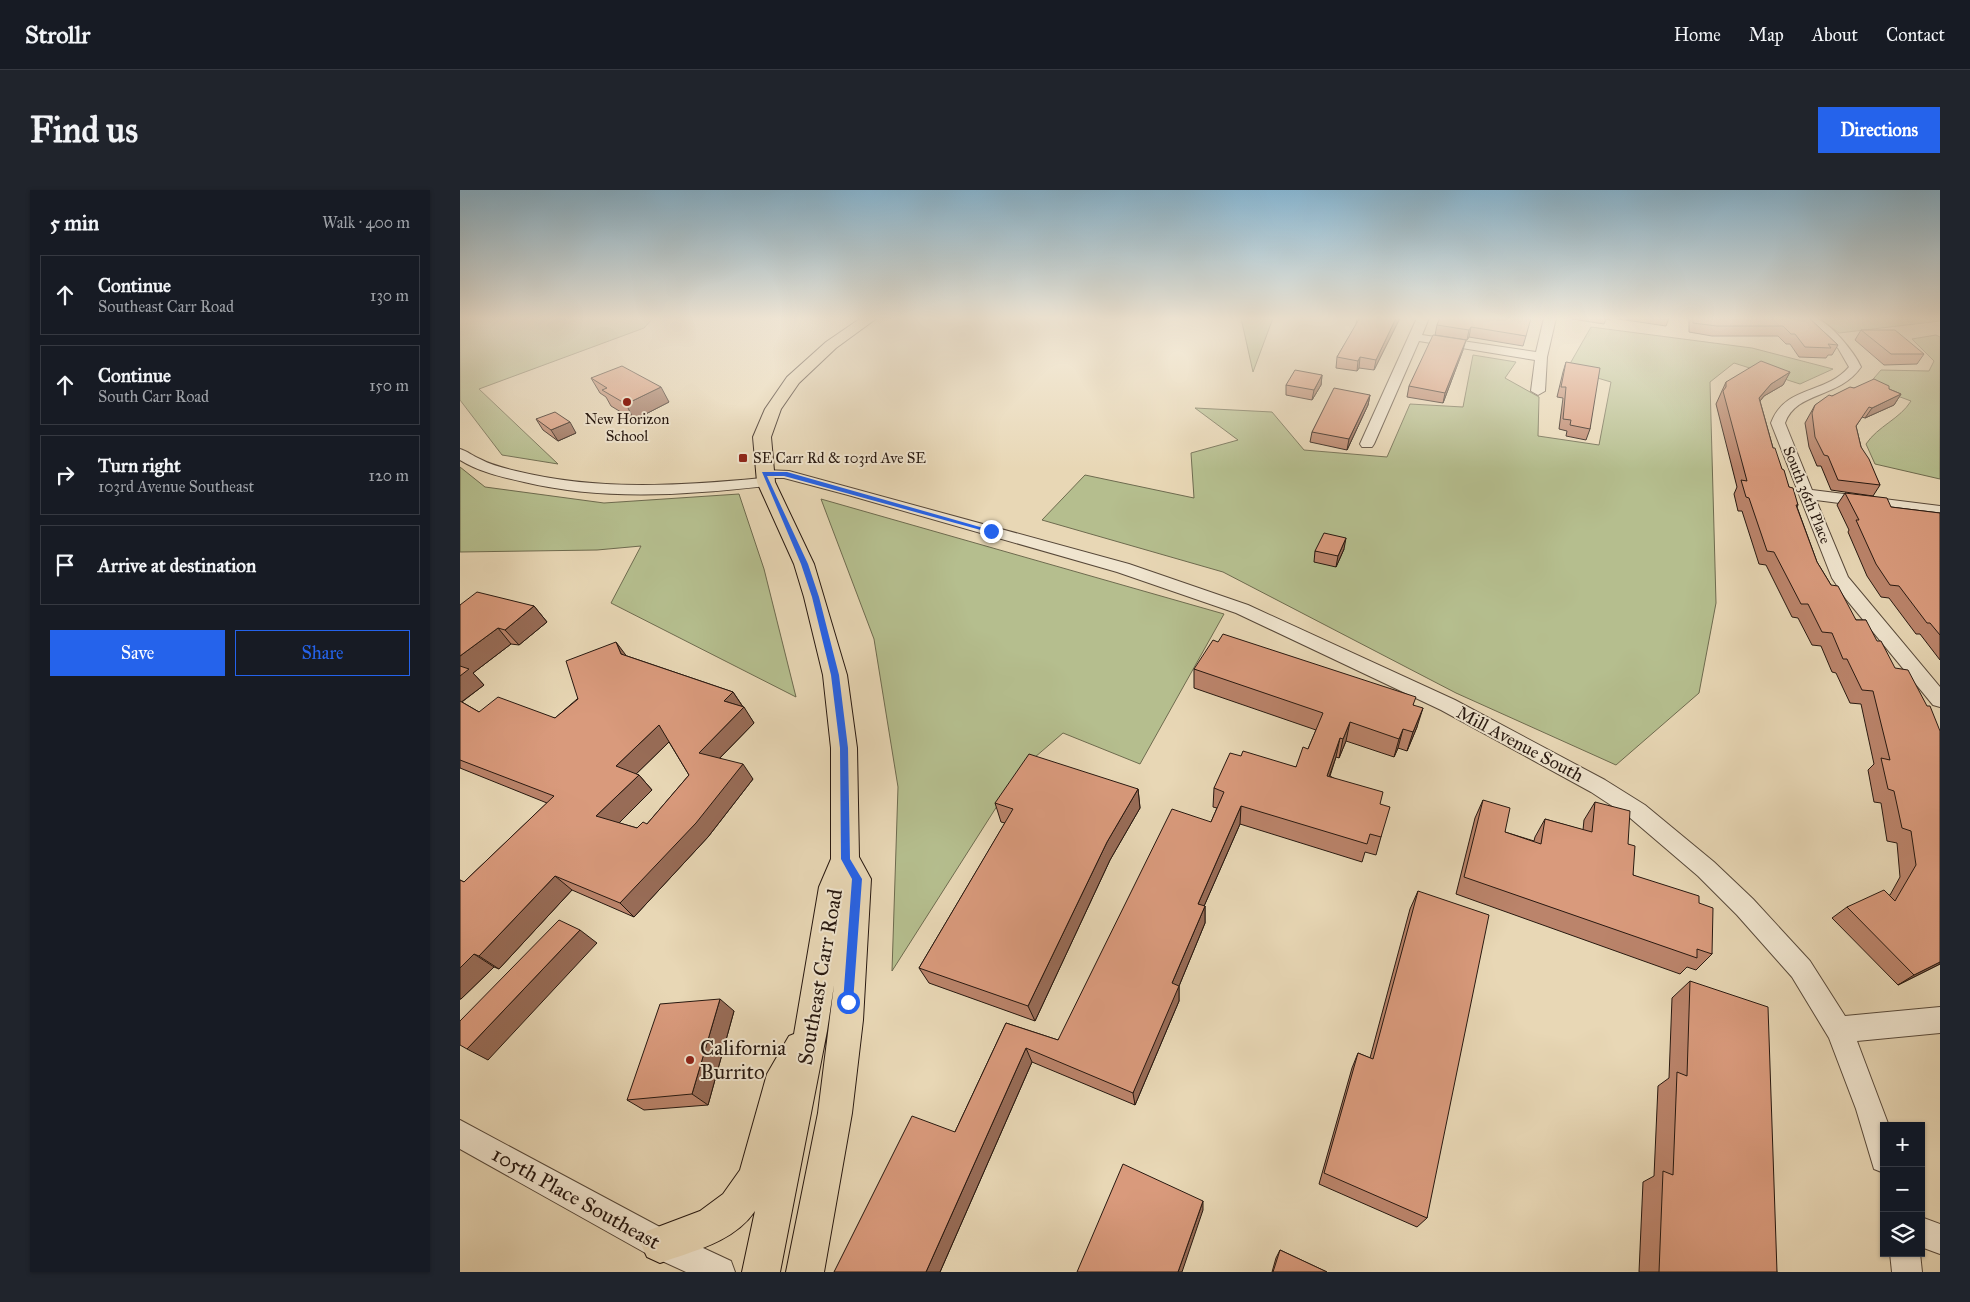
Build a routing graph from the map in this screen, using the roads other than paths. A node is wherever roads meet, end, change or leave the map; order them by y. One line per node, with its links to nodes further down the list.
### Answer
1 (805, 368): 8 (main road)
2 (1400, 368): 6 (street)
3 (1540, 368): 5 (street)
4 (1854, 368): 9 (street, South 36th Place)
5 (1538, 391)
6 (1367, 444)
7 (460, 452): 8 (street, Mill Avenue South)
8 (765, 478): 12 (main road, Southeast Carr Road); 14 (street, Mill Avenue South)
9 (1806, 494): 10 (street); 11 (street, South 36th Place)
10 (1940, 510)
11 (1940, 700)
12 (845, 859): 15 (main road, Southeast Carr Road); 24 (main road, Southeast Carr Road)
13 (1940, 1020): 14 (street)
14 (1839, 1030): 17 (street, Mill Avenue South)
15 (811, 1031): 20 (main road); 23 (main road, Southeast Carr Road)
16 (460, 1134): 20 (street, 105th Place Southeast)
17 (1880, 1145)
18 (1925, 1233): 19 (street)
19 (1940, 1239)
20 (660, 1244): 22 (street, 105th Place Southeast)
21 (1905, 1257): 25 (street)
22 (720, 1272)
23 (761, 1272)
24 (805, 1272)
25 (1907, 1272)

